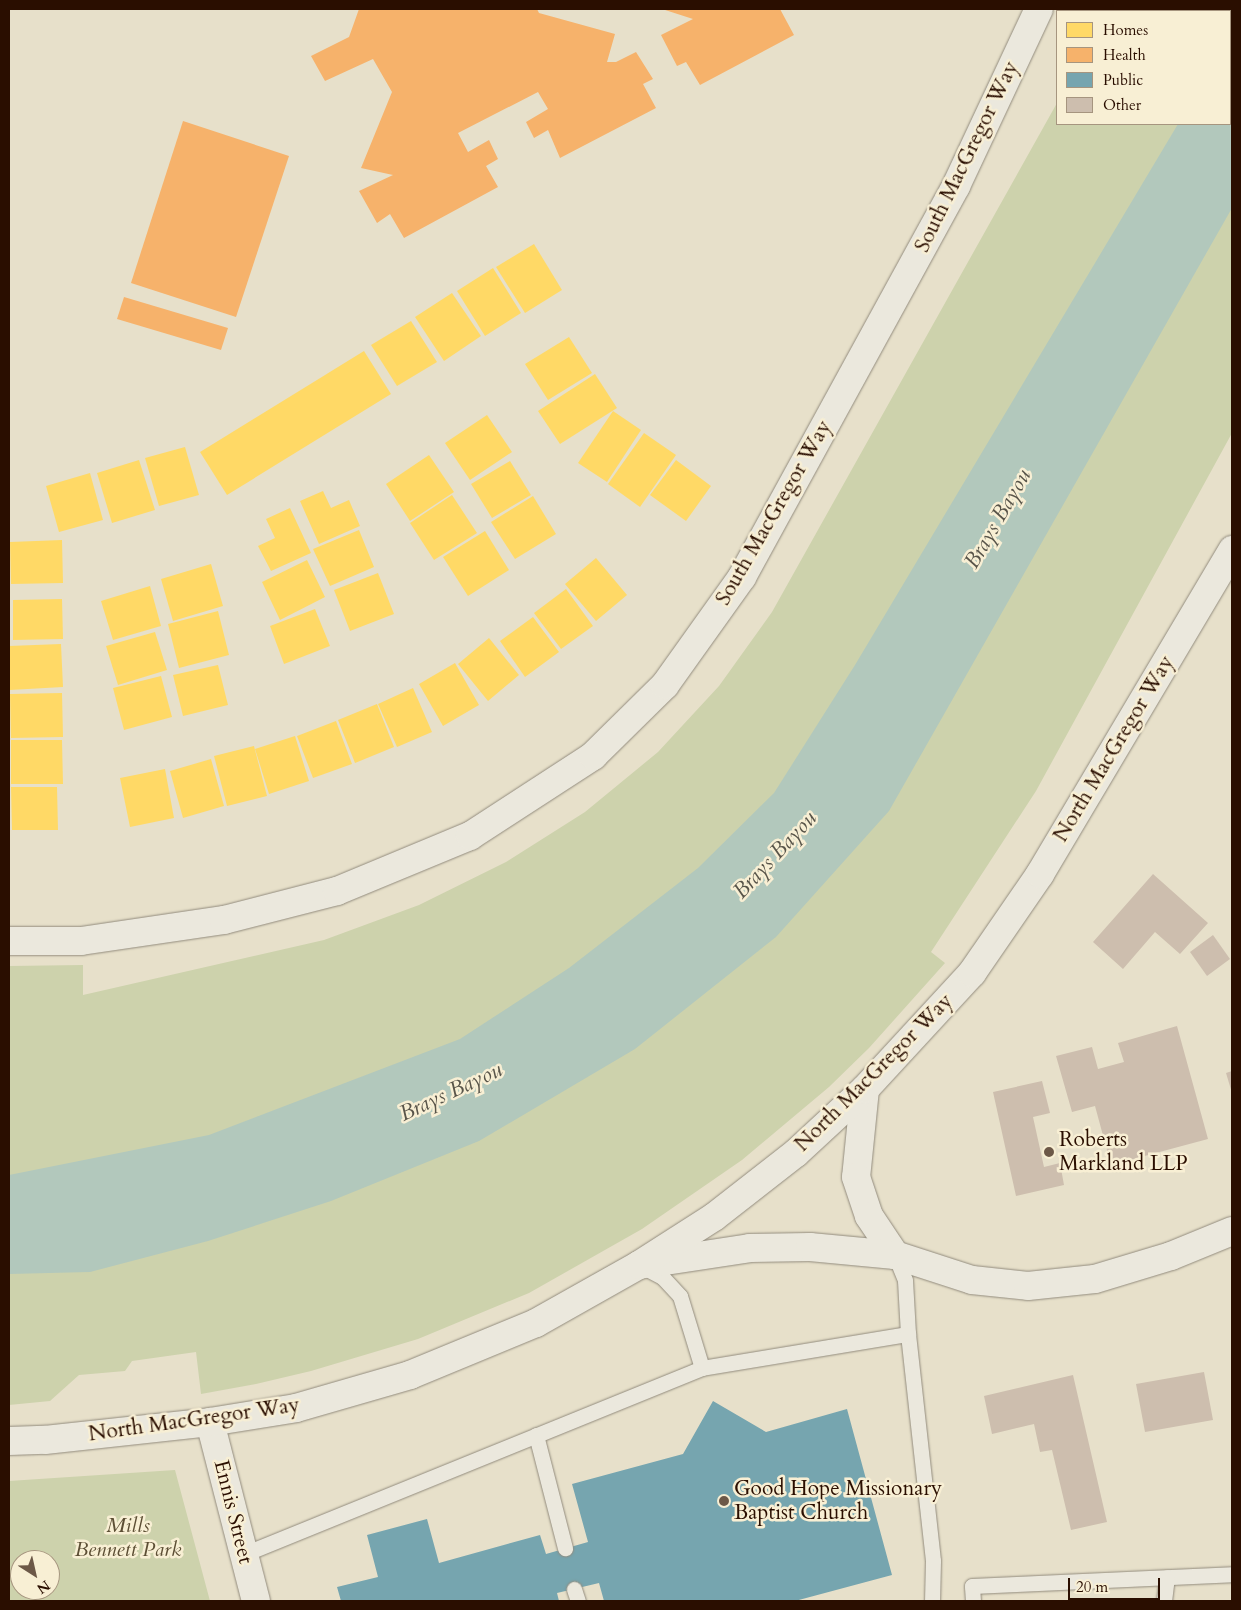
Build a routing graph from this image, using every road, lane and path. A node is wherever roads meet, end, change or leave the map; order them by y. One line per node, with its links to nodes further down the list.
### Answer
1 (1039, 9): 3 (main road, South MacGregor Way)
2 (1232, 550): 4 (main road, North MacGregor Way)
3 (9, 941)
4 (865, 1089): 6 (main road); 7 (main road, North MacGregor Way)
5 (1232, 1231): 6 (main road)
6 (895, 1255): 7 (main road); 8 (lane)
7 (639, 1265): 9 (lane); 10 (main road, North MacGregor Way)
8 (908, 1334): 9 (lane); 18 (lane)
9 (702, 1368): 11 (lane)
10 (210, 1422): 12 (main road, North MacGregor Way); 14 (main road, Ennis Street)
11 (536, 1435): 13 (lane); 14 (lane)
12 (9, 1441)
13 (565, 1548)
14 (244, 1554): 17 (main road, Ennis Street)
15 (1232, 1574): 16 (lane)
16 (1166, 1577): 19 (lane); 20 (lane)
17 (256, 1601)
18 (932, 1601)
19 (973, 1601)
20 (1164, 1601)

